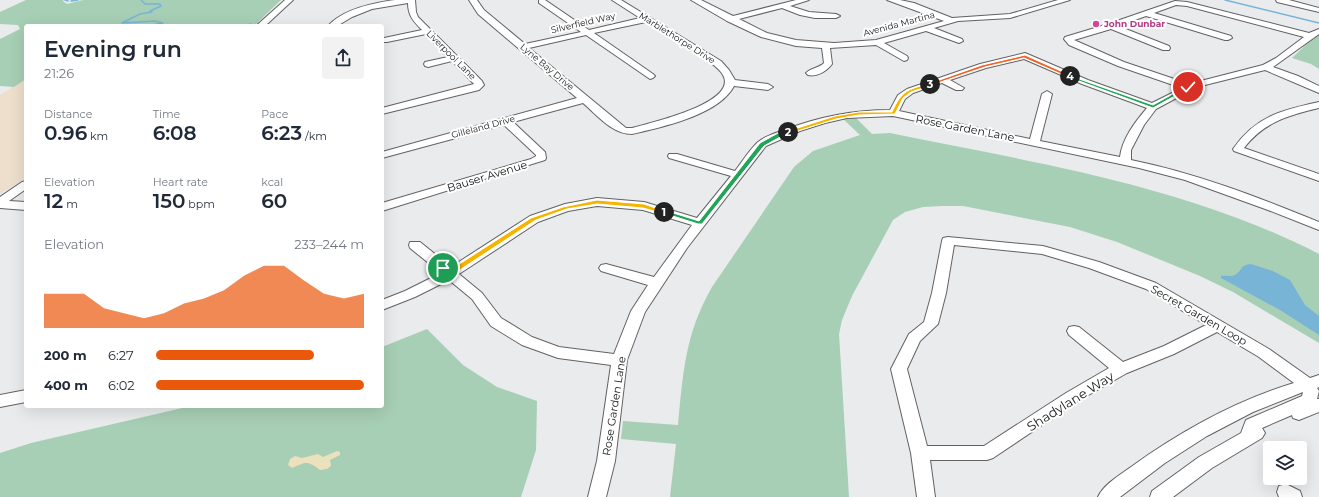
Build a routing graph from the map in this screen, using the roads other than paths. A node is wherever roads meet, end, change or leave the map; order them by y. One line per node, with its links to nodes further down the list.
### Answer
1 (289, 0): 18 (street)
2 (411, 0): 19 (street); 23 (street, Liverpool Lane)
3 (473, 0): 31 (street, Lyne Bay Drive)
4 (616, 0): 15 (street, Marblethorpe Drive)
5 (695, 0): 16 (street, Avenida Martina)
6 (805, 0): 11 (street)
7 (895, 0): 17 (street)
8 (1066, 0): 17 (street, Avenida Martina)
9 (1280, 0): 12 (street)
10 (542, 1): 24 (street)
11 (784, 6): 14 (street); 16 (street)
12 (1319, 10)
13 (1145, 13): 20 (street); 25 (street); 26 (street)
14 (836, 16)
15 (647, 19): 24 (street, Silverfield Way); 40 (street, Marblethorpe Drive)
16 (730, 19): 30 (street, Avenida Martina)
17 (952, 20): 21 (street, Avenida Martina)
18 (262, 24)
19 (335, 24)
20 (1111, 26): 32 (street); 42 (street)
21 (927, 28): 28 (street); 29 (street, Avenida Martina)
22 (1319, 30): 25 (street)
23 (428, 31): 27 (street); 33 (street, Liverpool Lane)
24 (588, 33): 31 (street, Silverfield Way); 38 (street)
25 (1310, 36): 36 (street)
26 (1228, 38)
27 (387, 40)
28 (959, 41)
29 (877, 42): 30 (street, Avenida Martina); 34 (street)
30 (826, 46): 37 (street)
31 (524, 47): 46 (street, Lyne Bay Drive)
32 (1166, 48)
33 (454, 58): 35 (street); 49 (street, Liverpool Lane)
34 (904, 58)
35 (428, 64)
36 (1266, 66): 42 (street); 44 (street)
37 (811, 73)
38 (650, 76)
39 (942, 80): 43 (street); 48 (street); 50 (street)
40 (730, 83): 41 (street); 46 (street, Lyne Bay Drive)
41 (768, 87)
42 (1188, 87): 48 (street)
43 (959, 88)
44 (1319, 90)
45 (1047, 94): 52 (street)
46 (585, 99): 51 (street, Gilleland Drive)
47 (1319, 105): 57 (street)
48 (1153, 107): 55 (street)
49 (384, 111)
50 (894, 113): 52 (street, Rose Garden Lane); 56 (street, Rose Garden Lane)
51 (506, 121): 53 (street, Gilleland Drive); 61 (street, Bauser Avenue)
52 (1034, 142): 55 (street, Rose Garden Lane)
53 (384, 154)
54 (673, 156): 56 (street)
55 (1125, 161): 63 (street, Rose Garden Lane)
56 (738, 175): 62 (street, Rose Garden Lane)
57 (1319, 178)
58 (24, 185): 59 (street)
59 (0, 203): 60 (street)
60 (24, 206)
61 (384, 206)
62 (700, 223): 66 (street); 67 (street, Rose Garden Lane)
63 (1319, 226)
64 (415, 245): 66 (street)
65 (606, 268): 67 (street)
66 (450, 274): 68 (street); 71 (street)
67 (657, 283): 71 (street, Rose Garden Lane)
68 (384, 304)
69 (1216, 326): 72 (street, Shadylane Way); 73 (street, Secret Garden Loop); 78 (street, Secret Garden Loop)
70 (1074, 331): 72 (street)
71 (619, 360): 79 (street, Rose Garden Lane)
72 (1121, 369): 78 (street, Shadylane Way)
73 (1314, 383): 77 (street); 81 (street)
74 (24, 396): 75 (street)
75 (0, 401)
76 (1319, 405): 77 (street)
77 (1248, 437): 82 (street)
78 (920, 453): 80 (street, Secret Garden Loop)
79 (597, 497)
80 (926, 497)
81 (1106, 497)
82 (1159, 497)

